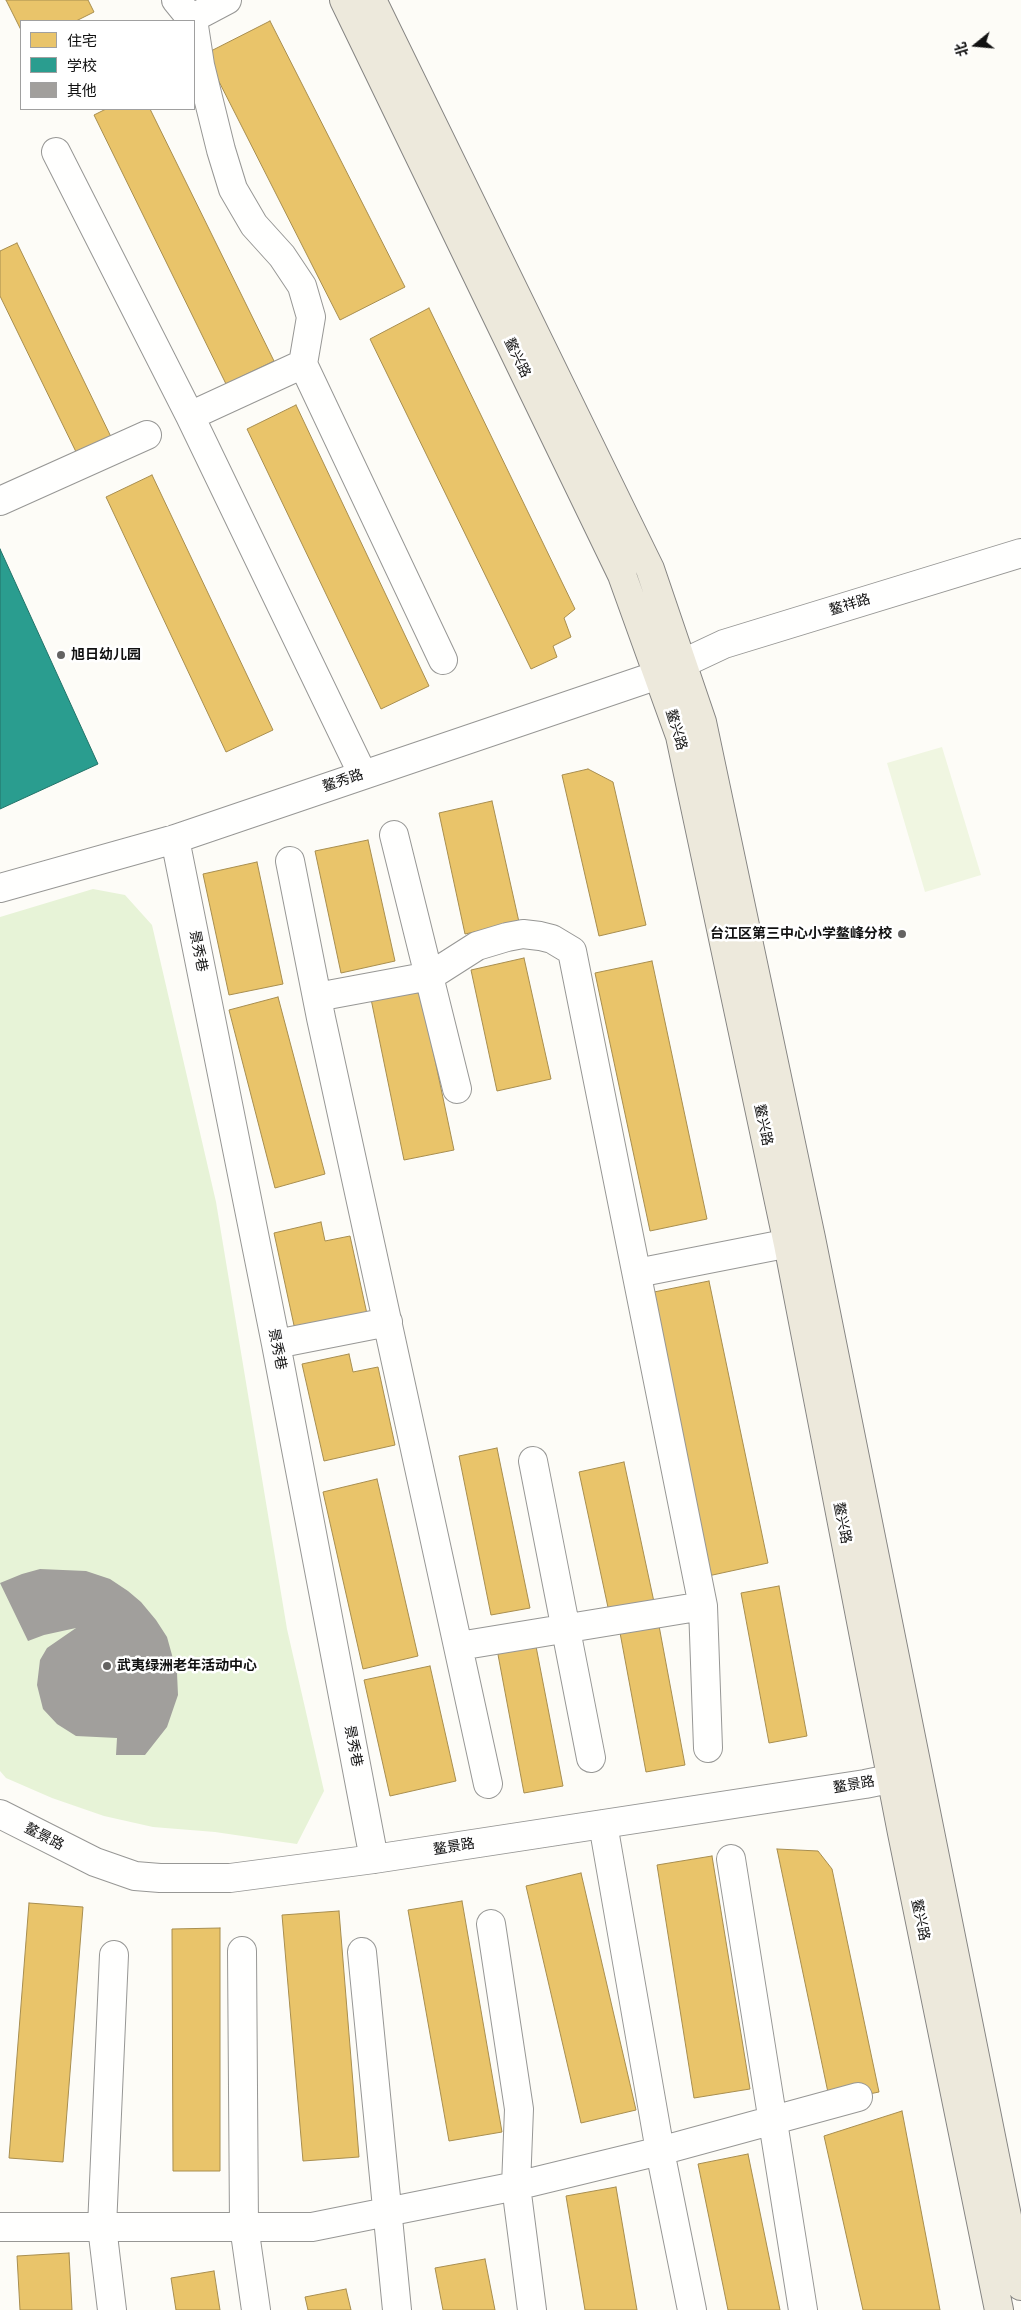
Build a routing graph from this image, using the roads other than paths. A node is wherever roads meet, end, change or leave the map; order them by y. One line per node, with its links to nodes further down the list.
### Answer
1 (227, 0): 4 (street)
2 (344, 0): 14 (main road, 鳌兴路)
3 (372, 0): 13 (main road, 鳌兴路)
4 (189, 16)
5 (195, 43): 7 (street)
6 (56, 152): 8 (street)
7 (303, 364): 8 (street); 12 (street)
8 (190, 416): 15 (street)
9 (147, 435): 10 (street)
10 (0, 501)
11 (1021, 553): 13 (street, 鳌祥路)
12 (442, 660)
13 (682, 663): 14 (street, 鳌秀路); 23 (main road, 鳌兴路)
14 (658, 675): 15 (street, 鳌秀路); 23 (main road, 鳌兴路)
15 (363, 775): 17 (street, 鳌秀路)
16 (394, 835): 20 (street)
17 (175, 839): 19 (street, 鳌秀路); 26 (street, 景秀巷)
18 (290, 861): 21 (street)
19 (0, 888)
20 (430, 976): 21 (street); 22 (street); 24 (street)
21 (317, 997): 25 (street)
22 (457, 1089)
23 (800, 1241): 24 (street); 33 (main road, 鳌兴路)
24 (637, 1273): 28 (street)
25 (388, 1322): 26 (street); 30 (street)
26 (276, 1344): 37 (street, 景秀巷)
27 (533, 1460): 29 (street)
28 (703, 1606): 29 (street); 31 (street)
29 (567, 1627): 30 (street); 32 (street)
30 (459, 1646): 34 (street)
31 (708, 1748)
32 (591, 1758)
33 (904, 1776): 36 (street, 鳌景路); 51 (main road, 鳌兴路); 58 (main road, 鳌兴路)
34 (488, 1784)
35 (0, 1814): 37 (street, 鳌景路)
36 (602, 1824): 37 (street, 鳌景路); 45 (street)
37 (374, 1859)
38 (732, 1859): 44 (street)
39 (491, 1924): 46 (street)
40 (242, 1951): 49 (street)
41 (362, 1952): 47 (street)
42 (114, 1955): 48 (street)
43 (858, 2097): 44 (street)
44 (773, 2120): 45 (street); 57 (street)
45 (660, 2151): 46 (street); 56 (street)
46 (516, 2186): 47 (street); 55 (street)
47 (386, 2212): 49 (street); 54 (street)
48 (102, 2226): 49 (street); 50 (street); 52 (street)
49 (244, 2226): 53 (street)
50 (0, 2227)
51 (1021, 2286)
52 (112, 2310)
53 (256, 2310)
54 (397, 2310)
55 (532, 2310)
56 (692, 2310)
57 (803, 2310)
58 (999, 2310)

